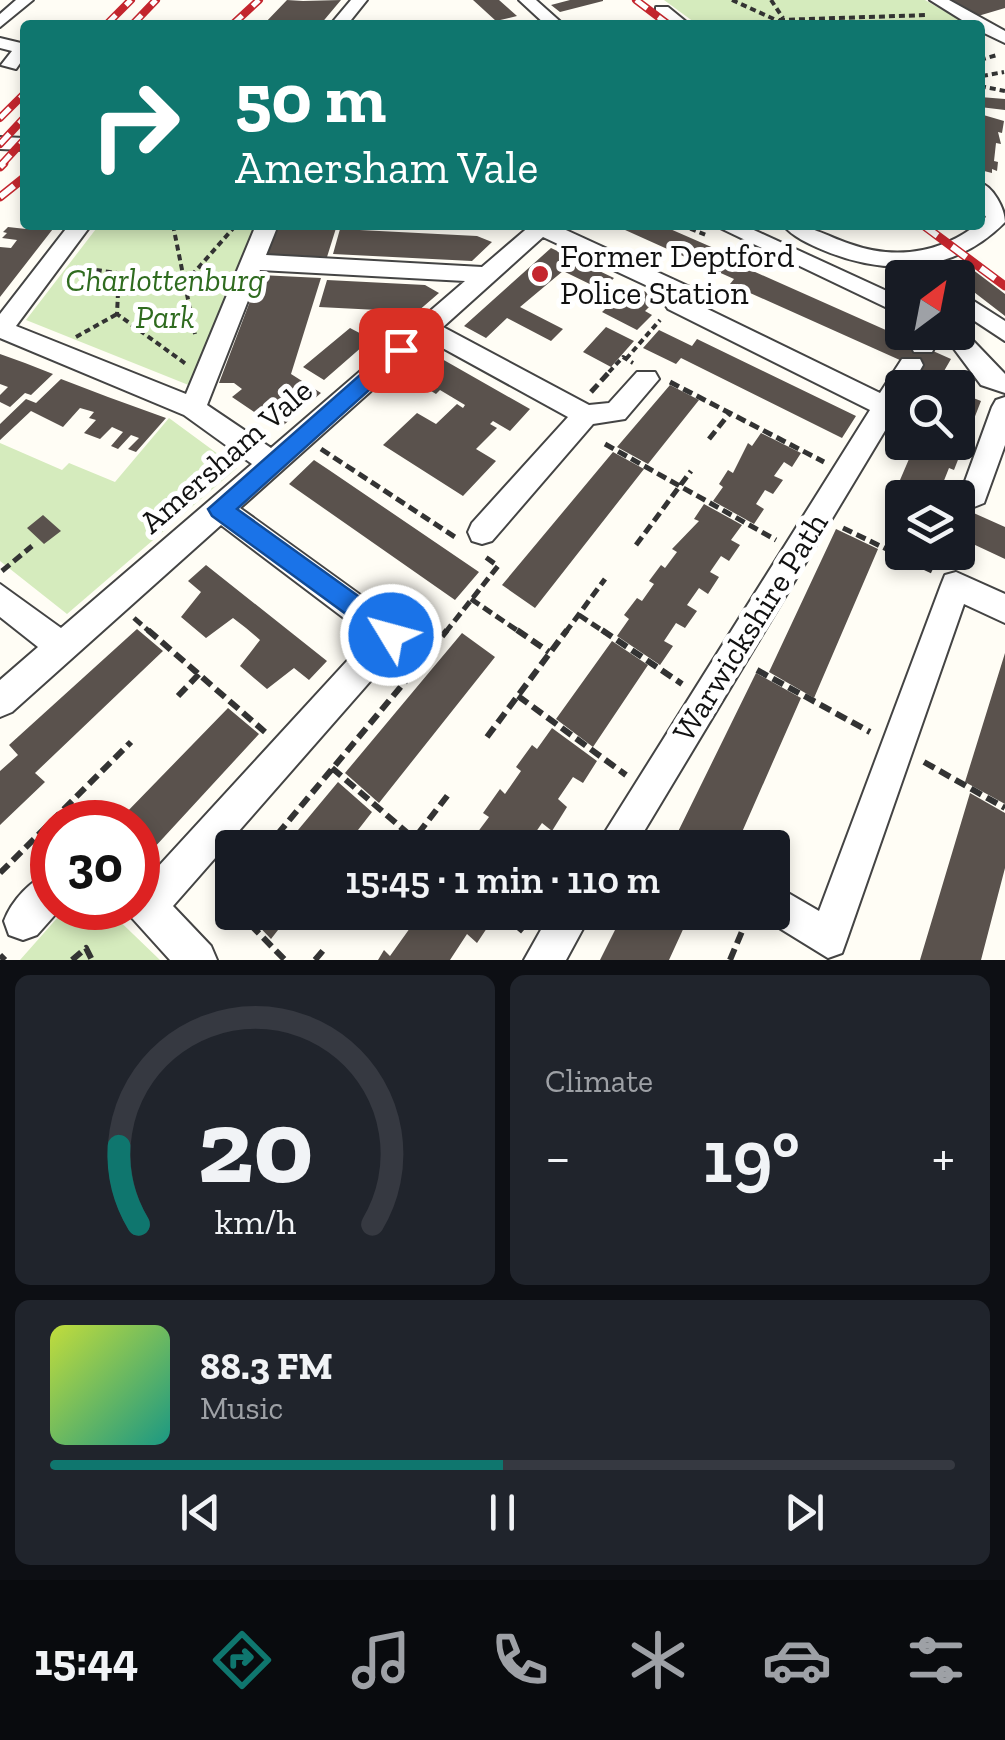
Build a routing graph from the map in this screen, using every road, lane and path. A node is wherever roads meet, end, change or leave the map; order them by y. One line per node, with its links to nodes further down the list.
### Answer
1 (25, 0): 14 (street)
2 (359, 0): 10 (street)
3 (527, 0): 11 (street)
4 (732, 0): 9 (path)
5 (771, 0): 9 (path)
6 (938, 0): 8 (street)
7 (662, 10): 12 (street)
8 (955, 10): 9 (path); 13 (street)
9 (781, 19)
10 (342, 20)
11 (550, 20)
12 (675, 20)
13 (973, 20)
14 (0, 22)
15 (20, 51): 16 (street)
16 (10, 65)
17 (1000, 65): 18 (path)
18 (1004, 72)
19 (992, 224): 28 (street); 30 (street)
20 (76, 230): 32 (street)
21 (170, 230): 35 (path)
22 (232, 230): 35 (path)
23 (265, 230): 31 (street)
24 (539, 230): 34 (street, Amersham Vale)
25 (551, 230): 37 (street)
26 (736, 230): 36 (street)
27 (804, 230): 29 (street)
28 (1005, 243)
29 (897, 260)
30 (932, 260)
31 (254, 262): 34 (street); 45 (street)
32 (50, 265): 33 (path); 43 (street)
33 (119, 272): 35 (path); 39 (path)
34 (489, 275): 40 (street, Amersham Vale)
35 (185, 282): 45 (path)
36 (885, 299)
37 (676, 302): 44 (path); 48 (street)
38 (975, 311): 41 (street)
39 (117, 314): 43 (path); 45 (path)
40 (426, 328): 52 (street); 54 (street, Amersham Vale)
41 (1005, 333)
42 (968, 350): 47 (street)
43 (51, 351): 50 (street)
44 (626, 359): 46 (path); 52 (path)
45 (209, 369): 50 (street)
46 (651, 375): 52 (street); 53 (path)
47 (1005, 384)
48 (885, 406)
49 (1005, 406): 61 (street)
50 (193, 408): 57 (street)
51 (885, 408): 59 (street, Warwickshire Path)
52 (581, 412): 64 (street)
53 (730, 414): 55 (path); 59 (path)
54 (302, 436): 57 (street, Amersham Vale); 71 (path)
55 (709, 440)
56 (605, 444): 60 (path)
57 (272, 463): 62 (street, Amersham Vale)
58 (691, 471): 60 (path)
59 (845, 472): 63 (street, Warwickshire Path)
60 (680, 486): 65 (path); 67 (path)
61 (975, 492)
62 (220, 509): 75 (street); 76 (street, Amersham Vale)
63 (818, 516): 67 (street, Warwickshire Path); 70 (path)
64 (482, 532)
65 (636, 545)
66 (32, 546): 69 (path)
67 (796, 551): 79 (street, Warwickshire Path)
68 (605, 578): 74 (path)
69 (1, 584): 76 (street)
70 (956, 586): 72 (street); 87 (street)
71 (470, 599): 77 (path); 78 (path)
72 (1005, 609)
73 (128, 612): 80 (path)
74 (578, 614): 77 (path); 83 (path)
75 (391, 635): 78 (path); 88 (street)
76 (62, 647): 84 (street, Amersham Vale)
77 (549, 652): 82 (path)
78 (430, 653): 89 (path)
79 (733, 656): 83 (street, Warwickshire Path); 87 (path)
80 (199, 674): 81 (path); 88 (path)
81 (178, 696)
82 (518, 696): 85 (path); 91 (path)
83 (706, 699): 91 (street, Warwickshire Path)
84 (0, 701)
85 (487, 737)
86 (130, 742): 97 (path)
87 (896, 747): 92 (path); 102 (street)
88 (288, 752): 98 (street)
89 (332, 768): 93 (path); 94 (path)
90 (450, 791): 95 (path)
91 (648, 791): 96 (street, Warwickshire Path)
92 (1005, 808)
93 (281, 830)
94 (405, 830)
95 (420, 830)
96 (625, 830)
97 (0, 874)
98 (160, 884)
99 (30, 914): 100 (street)
100 (23, 921)
101 (160, 921): 109 (street)
102 (790, 922)
103 (255, 930): 110 (path)
104 (562, 930): 112 (street)
105 (749, 930): 113 (path)
106 (326, 947): 111 (path)
107 (72, 960): 108 (path)
108 (94, 960)
109 (197, 960)
110 (285, 960)
111 (315, 960)
112 (544, 960)
113 (730, 960)

